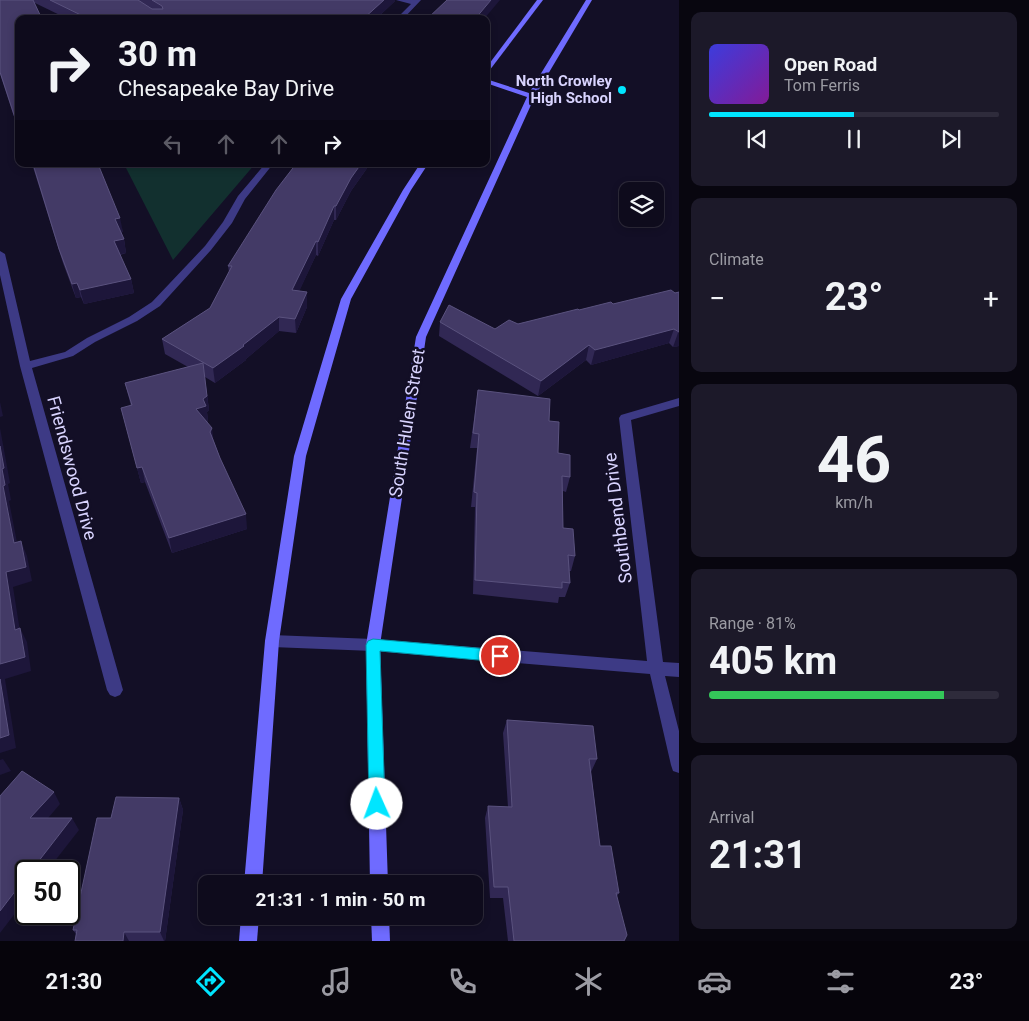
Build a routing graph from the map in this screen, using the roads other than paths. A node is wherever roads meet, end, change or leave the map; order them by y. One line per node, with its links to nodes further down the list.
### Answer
1 (399, 0): 4 (street)
2 (540, 0): 6 (main road)
3 (589, 0): 9 (main road, South Hulen Street)
4 (417, 1): 5 (street)
5 (403, 15)
6 (490, 68)
7 (490, 82): 9 (main road)
8 (490, 91): 9 (main road)
9 (531, 96): 16 (main road, South Hulen Street)
10 (267, 167): 13 (street)
11 (422, 167): 15 (main road)
12 (0, 254): 13 (street, Friendswood Drive)
13 (26, 366): 19 (street, Friendswood Drive)
14 (679, 402): 17 (street, Southbend Drive)
15 (272, 642): 16 (street); 21 (main road)
16 (373, 645): 17 (street); 22 (main road, South Hulen Street)
17 (656, 670): 18 (street); 20 (street)
18 (679, 670)
19 (115, 690)
20 (679, 764)
21 (254, 875)
22 (379, 875)
23 (249, 925): 25 (main road)
24 (380, 925): 26 (main road)
25 (248, 941)
26 (381, 941)

